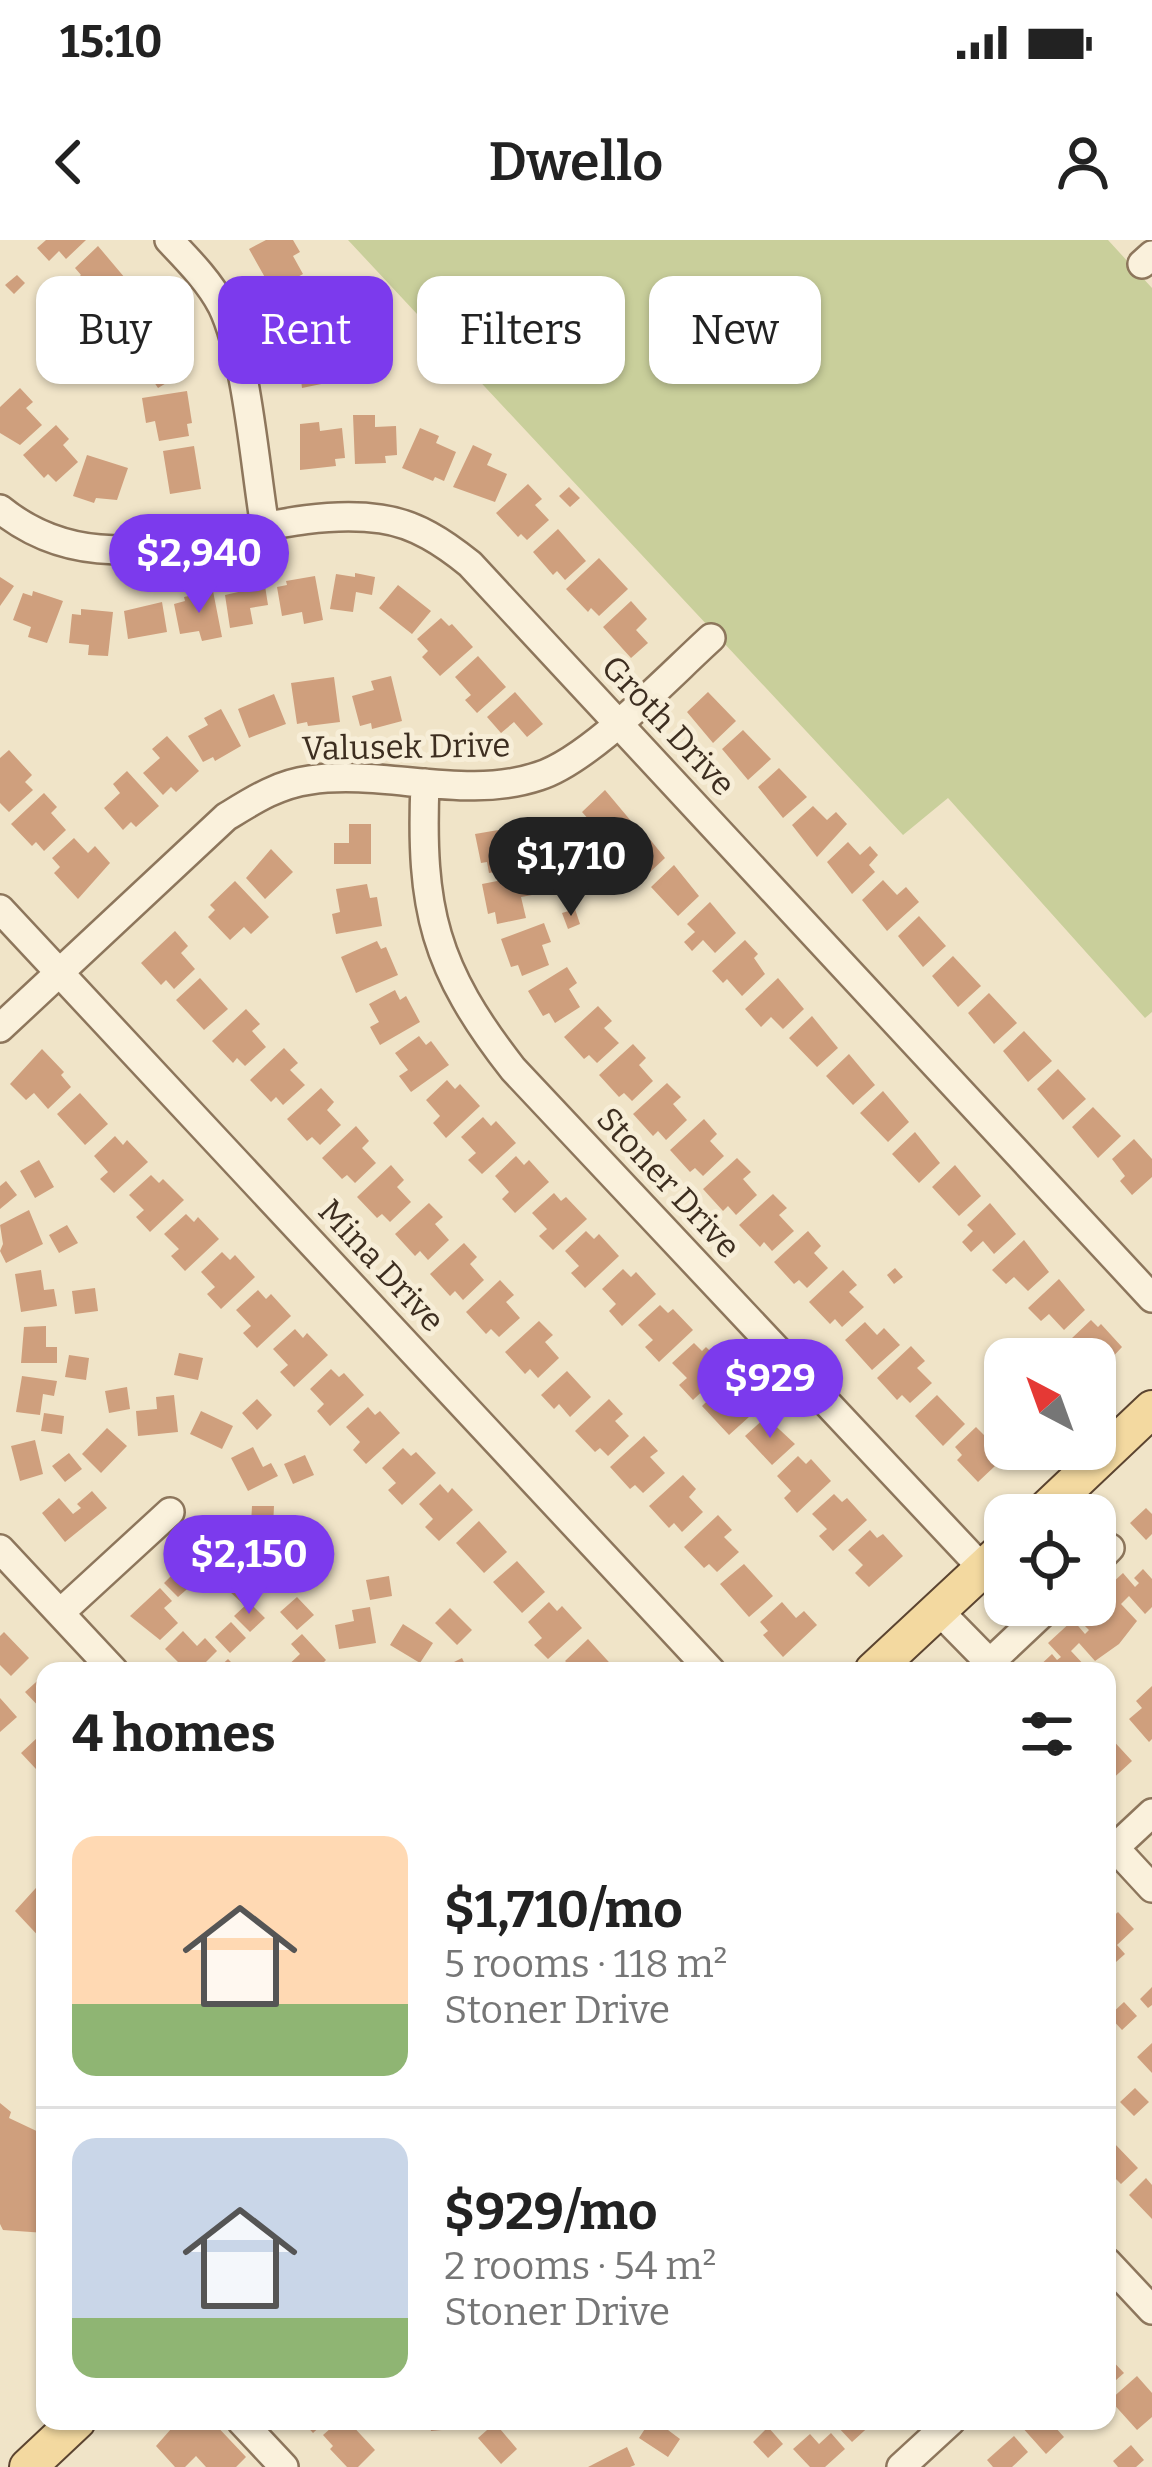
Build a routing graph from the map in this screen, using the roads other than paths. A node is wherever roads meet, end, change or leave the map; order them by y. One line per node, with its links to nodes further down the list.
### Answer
1 (169, 240): 3 (street)
2 (0, 509): 3 (street, Groth Drive)
3 (266, 527): 5 (street, Groth Drive)
4 (711, 638): 5 (street, Valusek Drive)
5 (616, 722): 6 (street, Valusek Drive); 10 (street, Groth Drive)
6 (424, 783): 8 (street, Valusek Drive); 14 (street, Stoner Drive)
7 (0, 908): 8 (street, Mina Drive)
8 (59, 972): 9 (street, Valusek Drive); 21 (street, Mina Drive)
9 (0, 1028)
10 (1152, 1298)
11 (1152, 1408): 12 (main road)
12 (1062, 1494)
13 (170, 1512): 18 (street)
14 (984, 1548)
15 (0, 1549): 18 (street)
16 (984, 1567): 17 (main road)
17 (938, 1610): 22 (main road); 23 (street)
18 (60, 1613): 20 (street)
19 (1029, 1626): 24 (street)
20 (106, 1662)
21 (703, 1662)
22 (883, 1662)
23 (981, 1662)
24 (990, 1662)
25 (1152, 1813): 26 (street)
26 (1116, 1847)
27 (1116, 1856): 28 (street)
28 (1152, 1888)
29 (1116, 2276): 30 (street)
30 (1152, 2310)
31 (70, 2430): 34 (main road)
32 (249, 2430): 35 (street)
33 (941, 2430): 36 (street)
34 (46, 2461)
35 (284, 2467)
36 (901, 2467)

